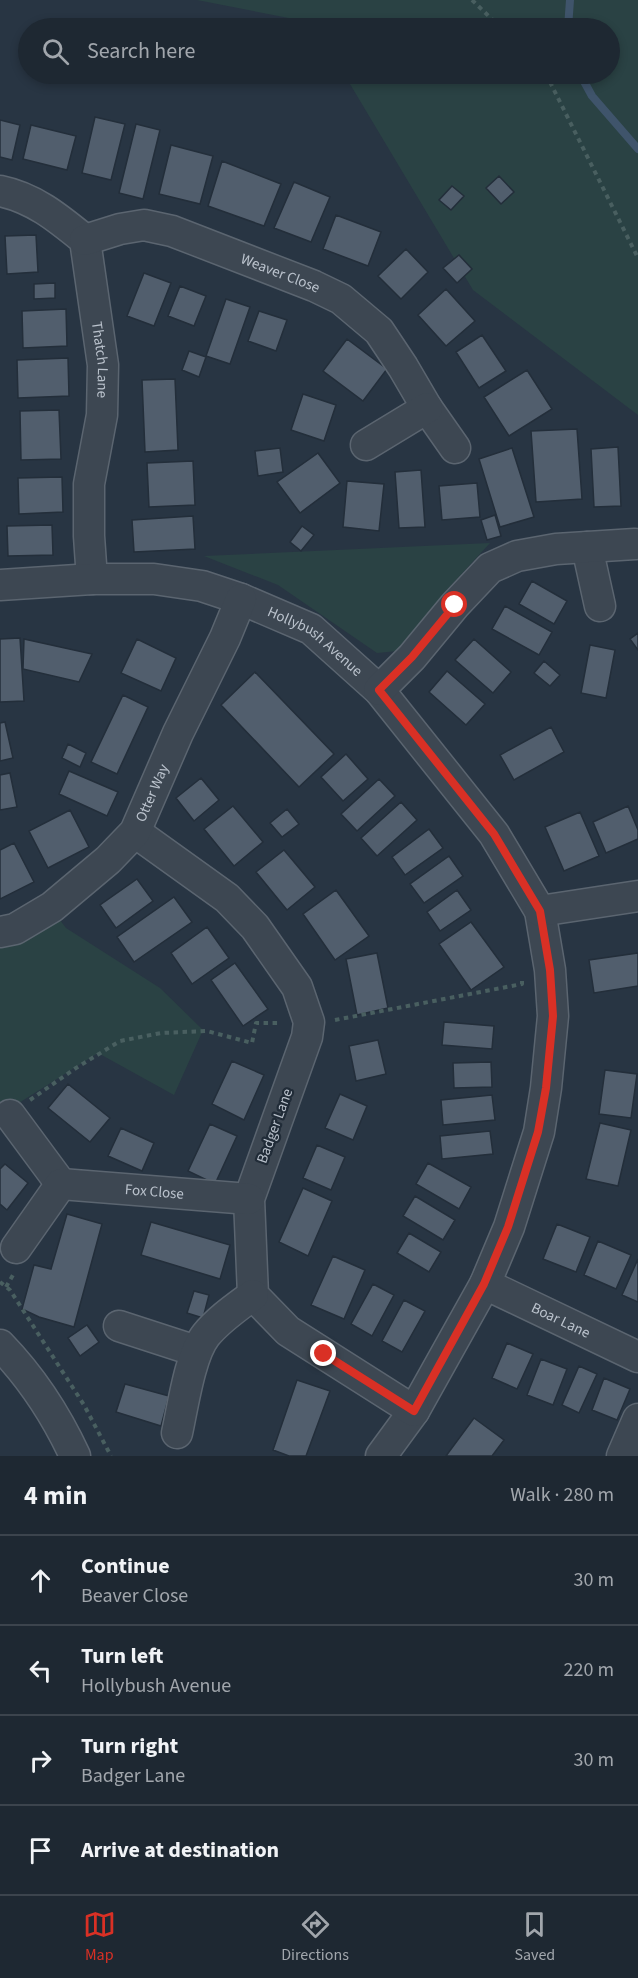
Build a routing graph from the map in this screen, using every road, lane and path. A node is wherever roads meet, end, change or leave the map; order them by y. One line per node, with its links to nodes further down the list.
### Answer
1 (472, 0): 2 (path)
2 (491, 18)
3 (551, 84): 6 (path)
4 (0, 191): 5 (street)
5 (85, 240): 7 (street, Weaver Close); 12 (street, Thatch Lane)
6 (638, 258)
7 (427, 408): 8 (street); 9 (street, Weaver Close)
8 (366, 445)
9 (455, 448)
10 (635, 544): 11 (street)
11 (587, 547): 15 (street); 16 (street)
12 (92, 579): 13 (street, Hollybush Avenue); 14 (street, Hollybush Avenue)
13 (0, 585)
14 (241, 600): 16 (street, Hollybush Avenue); 17 (street, Otter Way)
15 (600, 606)
16 (379, 690): 19 (street, Hollybush Avenue)
17 (135, 832): 20 (street, Otter Way); 22 (street)
18 (638, 896): 19 (street)
19 (540, 911): 21 (street, Hollybush Avenue)
20 (0, 932)
21 (550, 970): 22 (path); 28 (street, Hollybush Avenue)
22 (309, 1022): 23 (path); 25 (street, Badger Lane)
23 (10, 1115): 24 (street)
24 (61, 1184): 25 (street, Fox Close); 26 (street)
25 (249, 1199): 29 (street, Badger Lane)
26 (16, 1248)
27 (0, 1282): 38 (path)
28 (484, 1284): 33 (street, Boar Lane); 34 (street, Hollybush Avenue)
29 (253, 1295): 32 (street); 34 (street)
30 (118, 1326): 32 (street)
31 (0, 1345): 37 (street)
32 (196, 1351): 36 (street)
33 (638, 1357)
34 (414, 1411): 39 (street, Hollybush Avenue)
35 (638, 1419): 40 (street)
36 (177, 1433)
37 (75, 1456)
38 (111, 1456)
39 (381, 1456)
40 (622, 1456)

